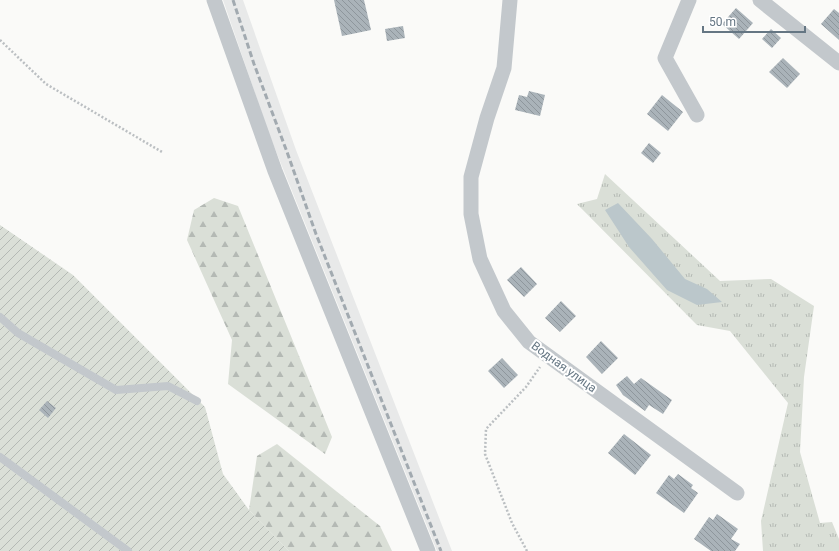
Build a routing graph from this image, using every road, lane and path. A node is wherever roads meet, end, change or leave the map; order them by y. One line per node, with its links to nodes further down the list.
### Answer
1 (214, 0): 15 (street)
2 (510, 0): 10 (street, Водная улица)
3 (689, 0): 7 (street)
4 (760, 0): 6 (street)
5 (0, 40): 8 (path)
6 (839, 63)
7 (697, 115)
8 (162, 152)
9 (0, 317): 11 (lane)
10 (548, 356): 13 (street, Водная улица); 16 (path)
11 (197, 401)
12 (0, 457): 14 (lane)
13 (737, 494)
14 (128, 551)
15 (428, 551)
16 (528, 551)

